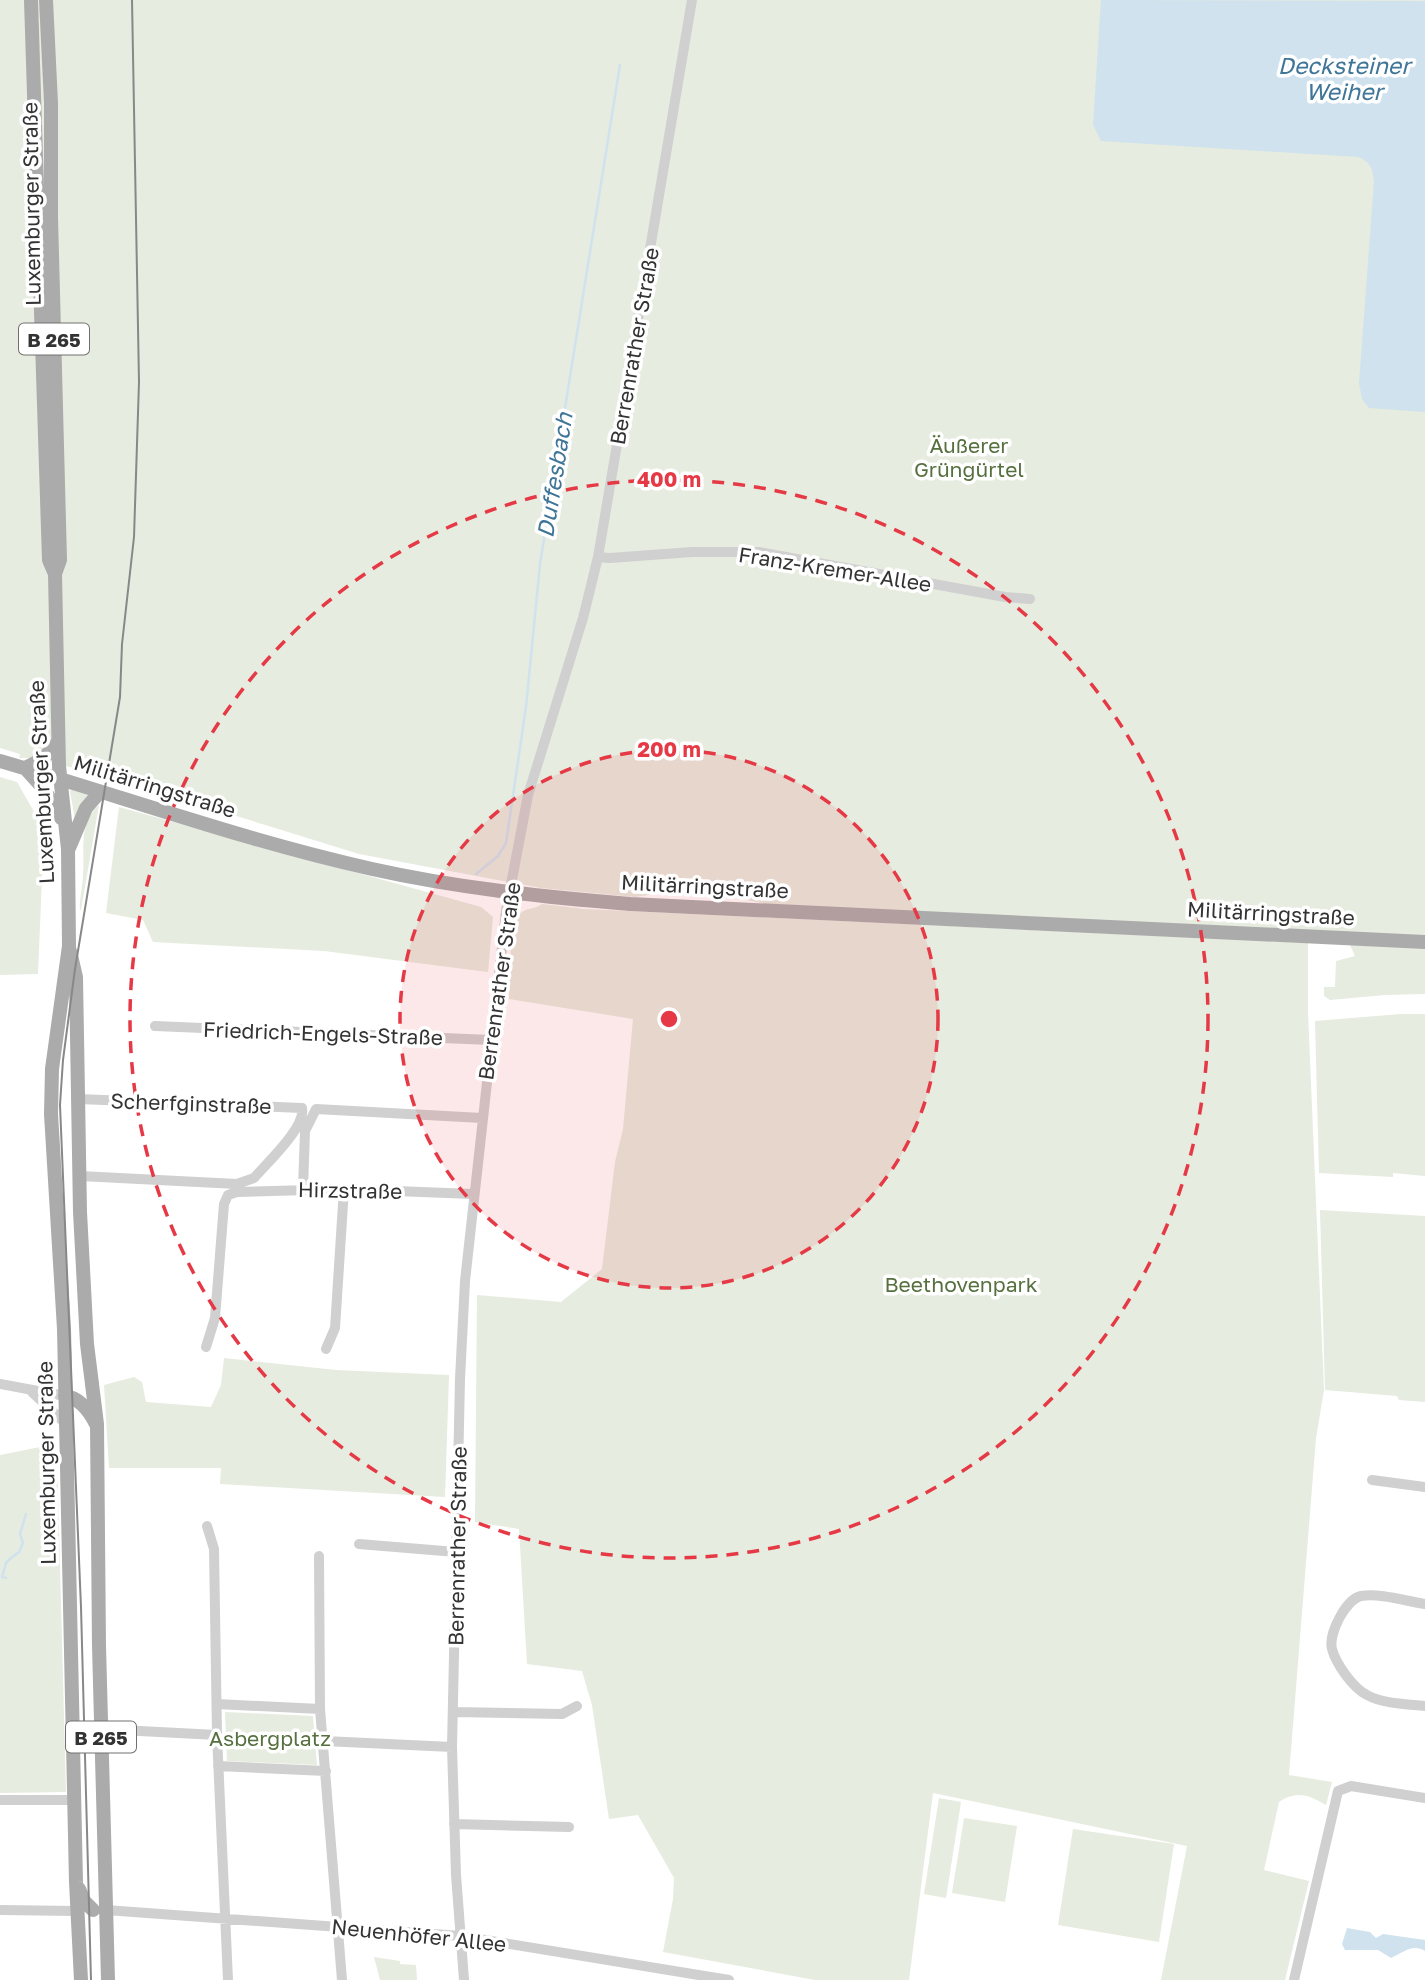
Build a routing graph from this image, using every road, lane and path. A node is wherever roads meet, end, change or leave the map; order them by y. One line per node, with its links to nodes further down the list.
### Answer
1 (31, 0): 5 (main road, Luxemburger Straße / B 265)
2 (46, 0): 5 (main road, Luxemburger Straße / B 265)
3 (692, 0): 4 (street, Berrenrather Straße)
4 (598, 556): 6 (street, Franz-Kremer-Allee); 14 (street, Berrenrather Straße)
5 (55, 574): 7 (main road, Luxemburger Straße / B 265)
6 (1030, 599)
7 (58, 742): 9 (main road); 10 (main road, Luxemburger Straße / B 265)
8 (0, 761): 9 (main road, Militärringstraße)
9 (25, 768): 10 (main road, Militärringstraße); 12 (main road)
10 (60, 778): 11 (main road, Militärringstraße); 12 (main road, Luxemburger Straße / B 265)
11 (100, 792): 13 (main road); 14 (main road, Militärringstraße)
12 (66, 827): 13 (main road, Luxemburger Straße / B 265)
13 (68, 849): 16 (main road, Luxemburger Straße / B 265)
14 (510, 892): 15 (main road, Militärringstraße); 18 (street, Berrenrather Straße)
15 (1425, 942)
16 (69, 946): 19 (main road, Luxemburger Straße / B 265); 20 (main road, Luxemburger Straße / B 265)
17 (155, 1026): 18 (street, Friedrich-Engels-Straße)
18 (491, 1040): 21 (street, Berrenrather Straße)
19 (79, 1098): 22 (main road, Luxemburger Straße / B 265); 23 (street, Scherfginstraße)
20 (51, 1114): 22 (main road); 32 (main road, Luxemburger Straße / B 265)
21 (482, 1118): 24 (street); 26 (street, Berrenrather Straße)
22 (80, 1129): 23 (main road, Luxemburger Straße / B 265)
23 (80, 1176): 29 (main road, Luxemburger Straße / B 265)
24 (303, 1189): 25 (street, Hirzstraße); 27 (street, Hirzstraße)
25 (344, 1189): 26 (street, Hirzstraße); 28 (street)
26 (473, 1194): 39 (street, Berrenrather Straße)
27 (206, 1347)
28 (326, 1349)
29 (91, 1378): 32 (main road); 34 (main road, Luxemburger Straße / B 265)
30 (0, 1384): 31 (street)
31 (32, 1392): 32 (street); 33 (street)
32 (69, 1397): 33 (main road, Luxemburger Straße / B 265); 34 (main road)
33 (65, 1423): 55 (main road, Luxemburger Straße / B 265)
34 (97, 1424): 47 (main road, Luxemburger Straße / B 265)
35 (1371, 1480): 36 (street)
36 (1425, 1487)
37 (207, 1526): 42 (street)
38 (359, 1544): 39 (street)
39 (456, 1552): 46 (street, Berrenrather Straße)
40 (318, 1556): 45 (street)
41 (1425, 1604): 44 (street)
42 (217, 1704): 45 (street); 48 (street)
43 (577, 1706): 46 (street)
44 (1425, 1706)
45 (320, 1709): 49 (street)
46 (454, 1712): 50 (street, Berrenrather Straße)
47 (101, 1729): 48 (street); 60 (main road, Luxemburger Straße / B 265)
48 (217, 1735): 51 (street)
49 (324, 1741): 50 (street); 52 (street)
50 (452, 1747): 56 (street, Berrenrather Straße)
51 (218, 1766): 52 (street); 62 (street)
52 (326, 1771): 63 (street)
53 (1425, 1798): 72 (street)
54 (0, 1800): 55 (street)
55 (76, 1800): 58 (main road, Luxemburger Straße / B 265)
56 (454, 1824): 57 (street); 64 (street, Berrenrather Straße)
57 (569, 1827)
58 (76, 1882): 60 (main road); 61 (main road, Luxemburger Straße / B 265)
59 (0, 1910): 61 (street)
60 (99, 1910): 61 (main road); 62 (street, Neuenhöfer Allee); 67 (main road, Luxemburger Straße / B 265)
61 (78, 1918): 66 (main road, Luxemburger Straße / B 265)
62 (225, 1921): 63 (street, Neuenhöfer Allee); 68 (street)
63 (339, 1927): 64 (street, Neuenhöfer Allee); 69 (street)
64 (461, 1936): 65 (street, Neuenhöfer Allee); 70 (street, Berrenrather Straße)
65 (667, 1975): 71 (street, Neuenhöfer Allee)
66 (81, 1980)
67 (108, 1980)
68 (228, 1980)
69 (342, 1980)
70 (464, 1980)
71 (729, 1980)
72 (1294, 1980)

